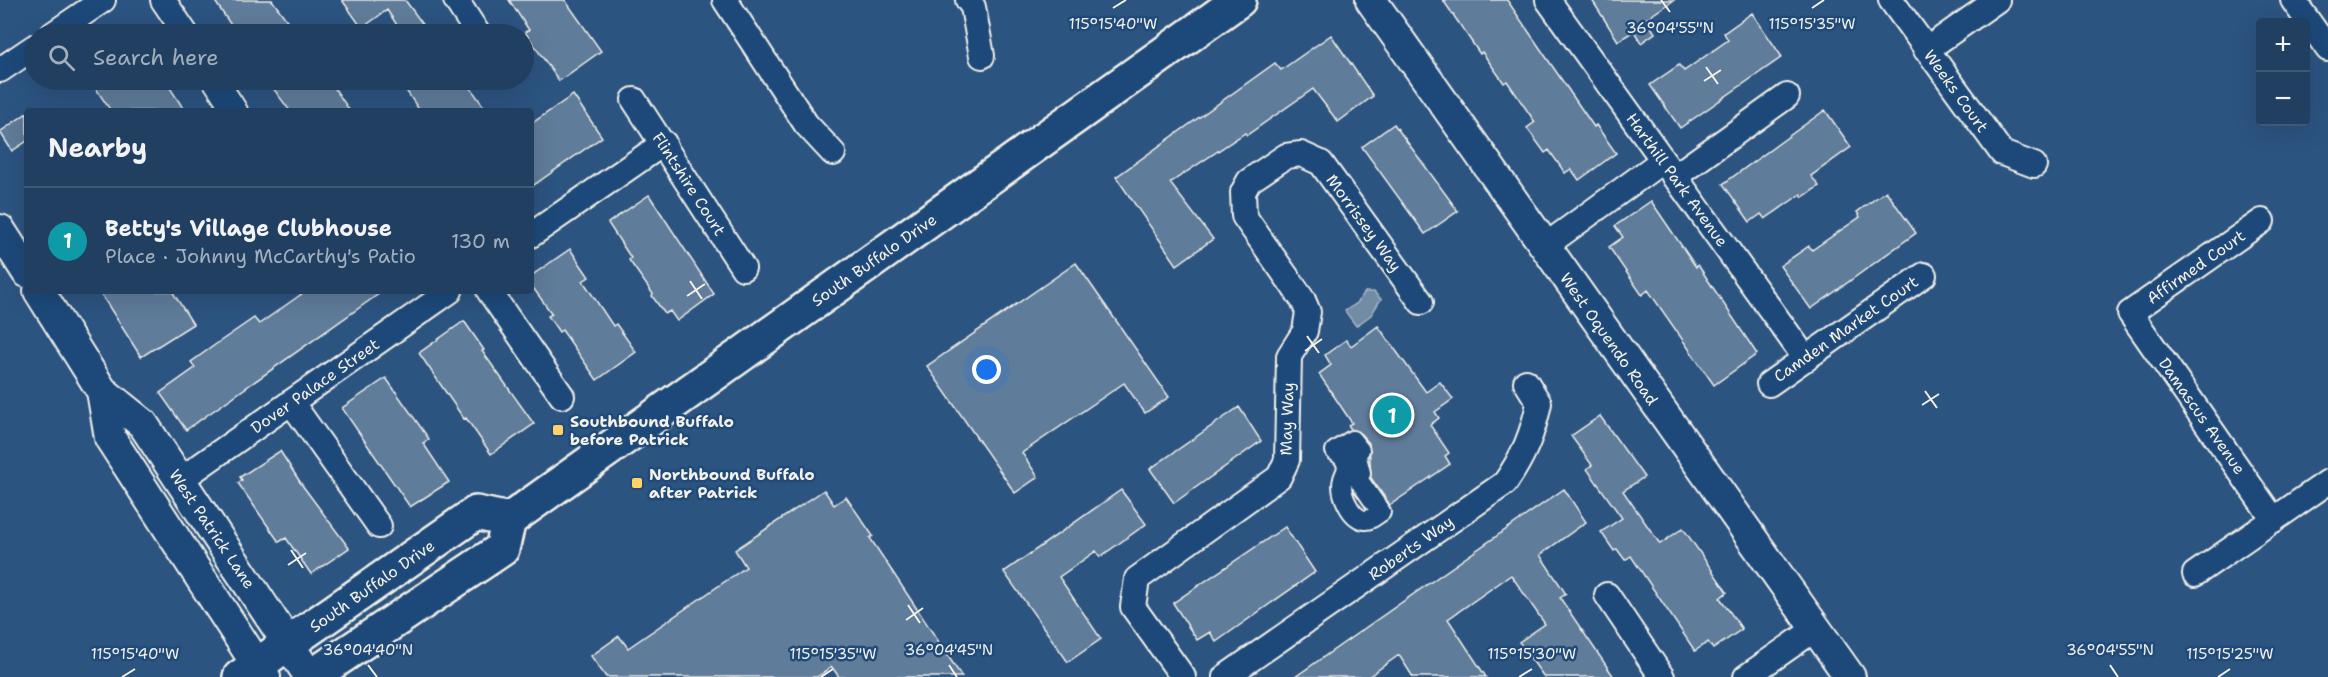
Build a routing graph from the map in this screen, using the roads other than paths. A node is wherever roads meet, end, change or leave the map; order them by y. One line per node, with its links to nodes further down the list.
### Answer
1 (103, 0): 12 (street)
2 (163, 0): 13 (street)
3 (456, 0): 14 (street)
4 (725, 0): 25 (street)
5 (968, 0): 18 (street)
6 (1239, 0): 49 (main road, South Buffalo Drive)
7 (1371, 0): 32 (street, West Oquendo Road)
8 (1548, 0): 27 (street, Harthill Park Avenue)
9 (1891, 0): 16 (street, Weeks Court)
10 (1997, 0): 16 (street)
11 (2293, 0): 15 (street)
12 (68, 24)
13 (179, 24)
14 (472, 24)
15 (2328, 49)
16 (1926, 50): 26 (street, Weeks Court)
17 (24, 54): 19 (street)
18 (982, 56)
19 (0, 70)
20 (222, 90): 23 (street)
21 (1787, 96): 27 (street)
22 (634, 100): 24 (street, Flintshire Court)
23 (234, 108)
24 (663, 143): 31 (street); 34 (street, Flintshire Court)
25 (833, 153)
26 (2034, 165)
27 (1668, 169): 32 (street); 41 (street, Harthill Park Avenue)
28 (1243, 192): 39 (street, Morrissey Way); 58 (street, May Way)
29 (2262, 220): 40 (street, Affirmed Court)
30 (0, 230): 33 (street)
31 (534, 232)
32 (1545, 246): 54 (street, West Oquendo Road)
33 (24, 267)
34 (743, 268)
35 (1924, 275): 41 (street, Camden Market Court)
36 (41, 294): 44 (street, West Patrick Lane)
37 (446, 294): 46 (street, Dover Palace Street)
38 (491, 294): 45 (street)
39 (1421, 302)
40 (2130, 313): 50 (street, Damascus Avenue)
41 (1806, 359): 43 (street, Camden Market Court)
42 (1526, 382): 59 (street, Roberts Way)
43 (1769, 384)
44 (102, 391): 47 (street, West Patrick Lane); 56 (street, West Patrick Lane)
45 (562, 396)
46 (291, 402): 47 (street, Dover Palace Street); 51 (street)
47 (180, 480): 55 (street, West Patrick Lane)
48 (2328, 482): 50 (street)
49 (509, 519): 55 (main road, South Buffalo Drive); 57 (main road)
50 (2274, 520): 52 (street)
51 (379, 526)
52 (2195, 574)
53 (1607, 595): 60 (street)
54 (1815, 629): 61 (street); 62 (street, West Oquendo Road)
55 (288, 644): 56 (main road, South Buffalo Drive); 57 (street, West Patrick Lane)
56 (254, 673)
57 (310, 677)
58 (1183, 677)
59 (1225, 677)
60 (1662, 677)
61 (1746, 677)
62 (1850, 677)

